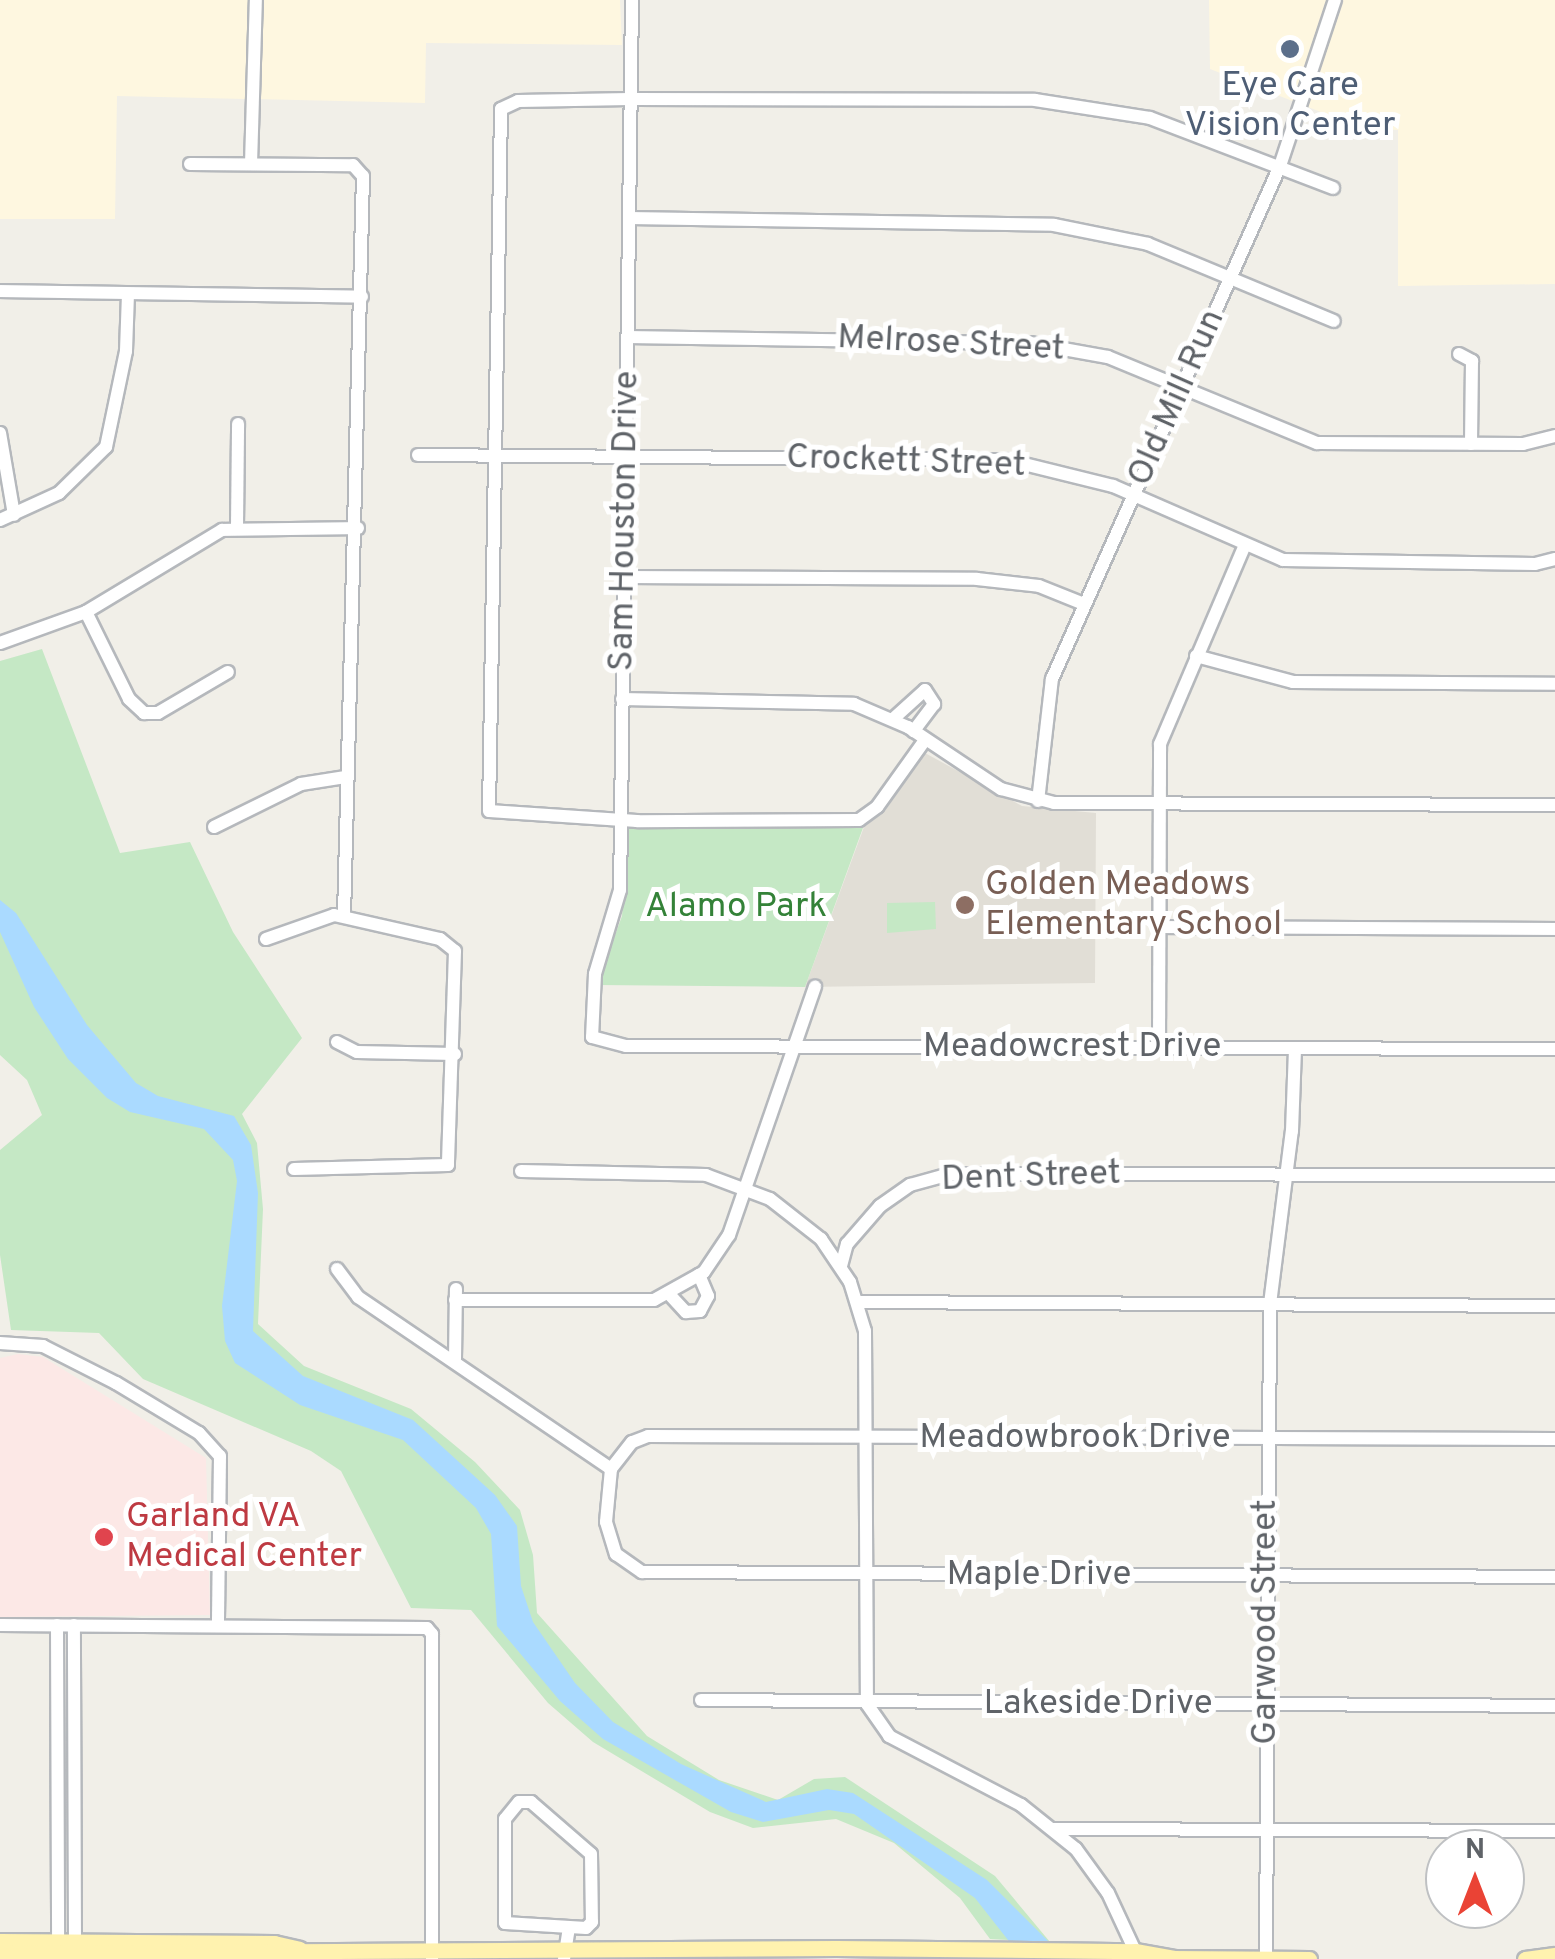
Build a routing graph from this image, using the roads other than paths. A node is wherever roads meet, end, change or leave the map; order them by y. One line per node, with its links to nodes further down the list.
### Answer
1 (256, 0): 6 (street)
2 (632, 0): 4 (street, Sam Houston Drive)
3 (1335, 0): 7 (street, Old Mill Run)
4 (630, 98): 7 (street); 9 (street, Sam Houston Drive); 23 (street)
5 (190, 164): 6 (street)
6 (251, 164): 13 (street)
7 (1280, 166): 8 (street); 10 (street, Old Mill Run)
8 (1334, 188)
9 (629, 218): 10 (street); 15 (street, Sam Houston Drive)
10 (1232, 276): 14 (street); 17 (street, Old Mill Run)
11 (0, 291): 12 (street)
12 (128, 294): 13 (street); 26 (street)
13 (362, 297): 29 (street)
14 (1334, 321)
15 (627, 337): 17 (street, Melrose Street); 24 (street, Sam Houston Drive)
16 (1459, 354): 21 (street)
17 (1183, 385): 21 (street, Melrose Street); 25 (street, Old Mill Run)
18 (238, 424): 28 (street)
19 (0, 433): 26 (street)
20 (1555, 436): 21 (street, Melrose Street)
21 (1471, 444)
22 (418, 455): 23 (street, Crockett Street)
23 (492, 456): 24 (street, Crockett Street); 46 (street)
24 (626, 457): 25 (street, Crockett Street); 32 (street, Sam Houston Drive)
25 (1134, 493): 30 (street, Crockett Street); 33 (street, Old Mill Run)
26 (14, 515): 27 (street)
27 (0, 520)
28 (237, 526): 29 (street); 34 (street)
29 (358, 528): 42 (street)
30 (1245, 545): 31 (street, Crockett Street); 36 (street)
31 (1555, 559)
32 (624, 578): 33 (street); 39 (street, Sam Houston Drive)
33 (1084, 604): 43 (street, Old Mill Run)
34 (86, 612): 35 (street); 37 (street)
35 (0, 644)
36 (1196, 656): 38 (street); 44 (street)
37 (228, 672)
38 (1555, 684)
39 (622, 699): 40 (street); 46 (street, Sam Houston Drive)
40 (893, 719): 41 (street); 41 (street)
41 (919, 736): 43 (street); 46 (street)
42 (345, 777): 47 (street); 48 (street)
43 (1038, 800): 44 (street)
44 (1160, 805): 45 (street); 49 (street)
45 (1555, 805)
46 (620, 820): 53 (street, Sam Houston Drive)
47 (214, 827)
48 (344, 916): 51 (street); 59 (street)
49 (1160, 927): 50 (street); 56 (street)
50 (1555, 929)
51 (266, 939)
52 (815, 986): 55 (street)
53 (592, 1037): 55 (street, Meadowcrest Drive)
54 (336, 1042): 59 (street)
55 (794, 1046): 56 (street, Meadowcrest Drive); 64 (street)
56 (1159, 1047): 57 (street, Meadowcrest Drive)
57 (1294, 1048): 58 (street, Meadowcrest Drive); 62 (street, Garwood Street)
58 (1555, 1049)
59 (455, 1054): 60 (street)
60 (294, 1169)
61 (521, 1171): 64 (street)
62 (1286, 1173): 63 (street, Dent Street); 65 (street, Dent Street); 70 (street, Garwood Street)
63 (1555, 1175)
64 (746, 1188): 65 (street); 67 (street)
65 (841, 1266): 69 (street)
66 (336, 1269): 73 (street)
67 (699, 1275): 68 (street); 68 (street)
68 (669, 1294): 73 (street)
69 (859, 1302): 70 (street); 74 (street)
70 (1270, 1304): 71 (street); 75 (street, Garwood Street)
71 (1555, 1306)
72 (0, 1342): 82 (street)
73 (454, 1359): 77 (street)
74 (868, 1437): 75 (street, Meadowbrook Drive); 77 (street, Meadowbrook Drive); 78 (street)
75 (1268, 1439): 76 (street, Meadowbrook Drive); 79 (street, Garwood Street)
76 (1555, 1439)
77 (611, 1469): 78 (street, Maple Drive)
78 (865, 1575): 79 (street, Maple Drive); 86 (street)
79 (1266, 1576): 80 (street, Maple Drive); 87 (street, Garwood Street)
80 (1555, 1577)
81 (74, 1625): 82 (street); 84 (street); 94 (street)
82 (218, 1625): 99 (street)
83 (0, 1626): 84 (street)
84 (57, 1626): 94 (street)
85 (701, 1700): 86 (street, Lakeside Drive)
86 (868, 1704): 87 (street, Lakeside Drive); 89 (street)
87 (1266, 1705): 88 (street, Lakeside Drive); 90 (street, Garwood Street)
88 (1555, 1706)
89 (1052, 1829): 90 (street); 95 (street)
90 (1266, 1831): 91 (street); 105 (street, Garwood Street)
91 (1555, 1831)
92 (569, 1929): 92 (street); 101 (street)
93 (0, 1940): 94 (main road)
94 (67, 1945): 96 (main road); 97 (main road)
95 (1135, 1950): 103 (main road); 104 (main road)
96 (187, 1952): 98 (main road)
97 (0, 1953)
98 (311, 1953): 99 (main road)
99 (432, 1955): 101 (main road)
100 (1555, 1955): 108 (main road)
101 (564, 1956): 102 (main road)
102 (685, 1956): 103 (main road)
103 (820, 1956)
104 (1175, 1958): 105 (main road); 106 (main road)
105 (1266, 1958): 107 (main road)
106 (1165, 1959)
107 (1310, 1959)
108 (1525, 1959)

